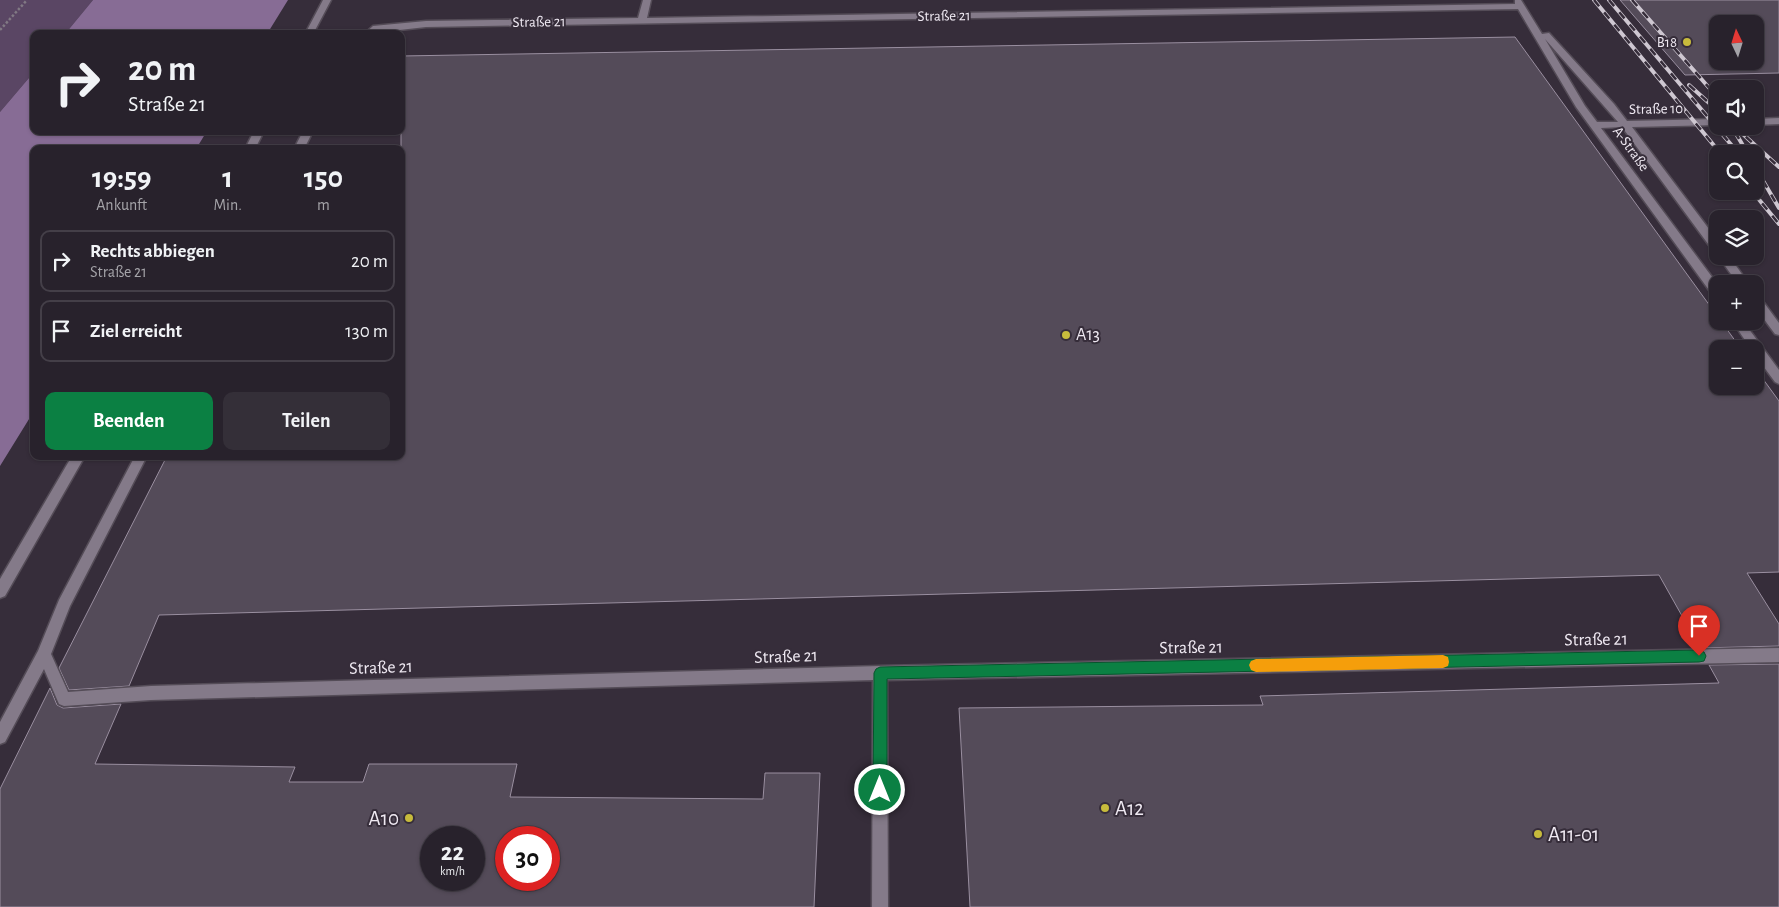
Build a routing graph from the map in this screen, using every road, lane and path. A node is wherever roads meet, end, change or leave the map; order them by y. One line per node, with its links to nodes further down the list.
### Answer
1 (27, 0): 7 (path)
2 (327, 0): 8 (street)
3 (647, 0): 6 (street)
4 (1520, 3): 5 (street, A-Straße); 6 (street, Straße 21)
5 (1529, 16): 13 (street, A-Straße); 14 (street, A-Straße)
6 (642, 21): 9 (street, Straße 21)
7 (0, 30)
8 (311, 30)
9 (372, 30)
10 (1779, 121): 12 (street)
11 (1709, 122): 13 (street, Straße 10)
12 (1764, 122)
13 (1625, 124): 14 (street, Straße 10); 15 (street, A-Straße)
14 (1594, 125): 16 (street, A-Straße)
15 (1709, 237)
16 (1709, 282)
17 (1764, 311): 19 (street)
18 (1744, 330): 20 (street)
19 (1779, 331)
20 (1779, 379)
21 (77, 460): 23 (street)
22 (139, 460): 24 (street)
23 (0, 592)
24 (44, 654): 26 (street, Straße 21); 27 (street)
25 (1779, 655): 26 (street, Straße 21)
26 (880, 673): 28 (street)
27 (0, 737)
28 (880, 907)

